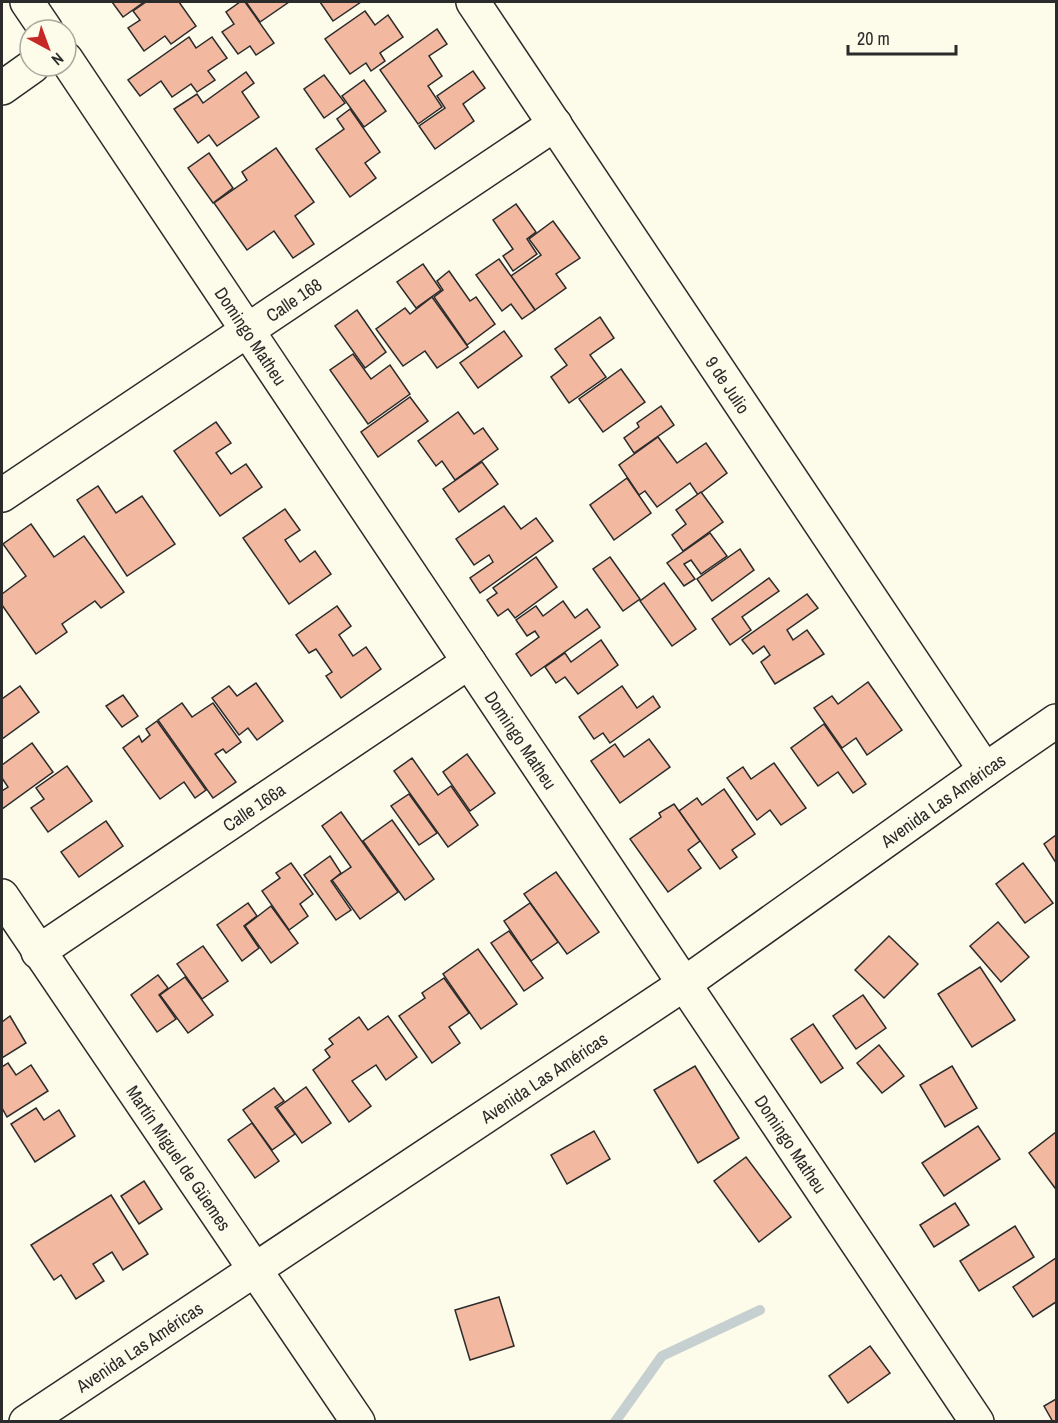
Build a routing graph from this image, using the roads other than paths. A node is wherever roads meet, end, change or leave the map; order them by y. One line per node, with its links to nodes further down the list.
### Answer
1 (27, 2): 3 (street)
2 (473, 2): 7 (street, 9 de Julio)
3 (38, 18)
4 (18, 77): 6 (street)
5 (78, 77): 8 (street, Domingo Matheu)
6 (2, 88)
7 (555, 124): 8 (street, Calle 168); 12 (street, 9 de Julio)
8 (247, 330): 9 (street, Calle 168); 10 (street, Domingo Matheu)
9 (2, 495)
10 (469, 662): 14 (street, Calle 166a); 15 (street, Domingo Matheu)
11 (1056, 721): 12 (street, Avenida Las Américas)
12 (985, 770): 15 (street, Avenida Las Américas)
13 (2, 896): 14 (street, Martín Miguel de Güemes)
14 (38, 952): 16 (street, Martín Miguel de Güemes)
15 (684, 984): 16 (street, Avenida Las Américas); 19 (street, Domingo Matheu)
16 (255, 1270): 17 (street, Avenida Las Américas); 18 (street, Martín Miguel de Güemes)
17 (26, 1422)
18 (358, 1422)
19 (977, 1422)

